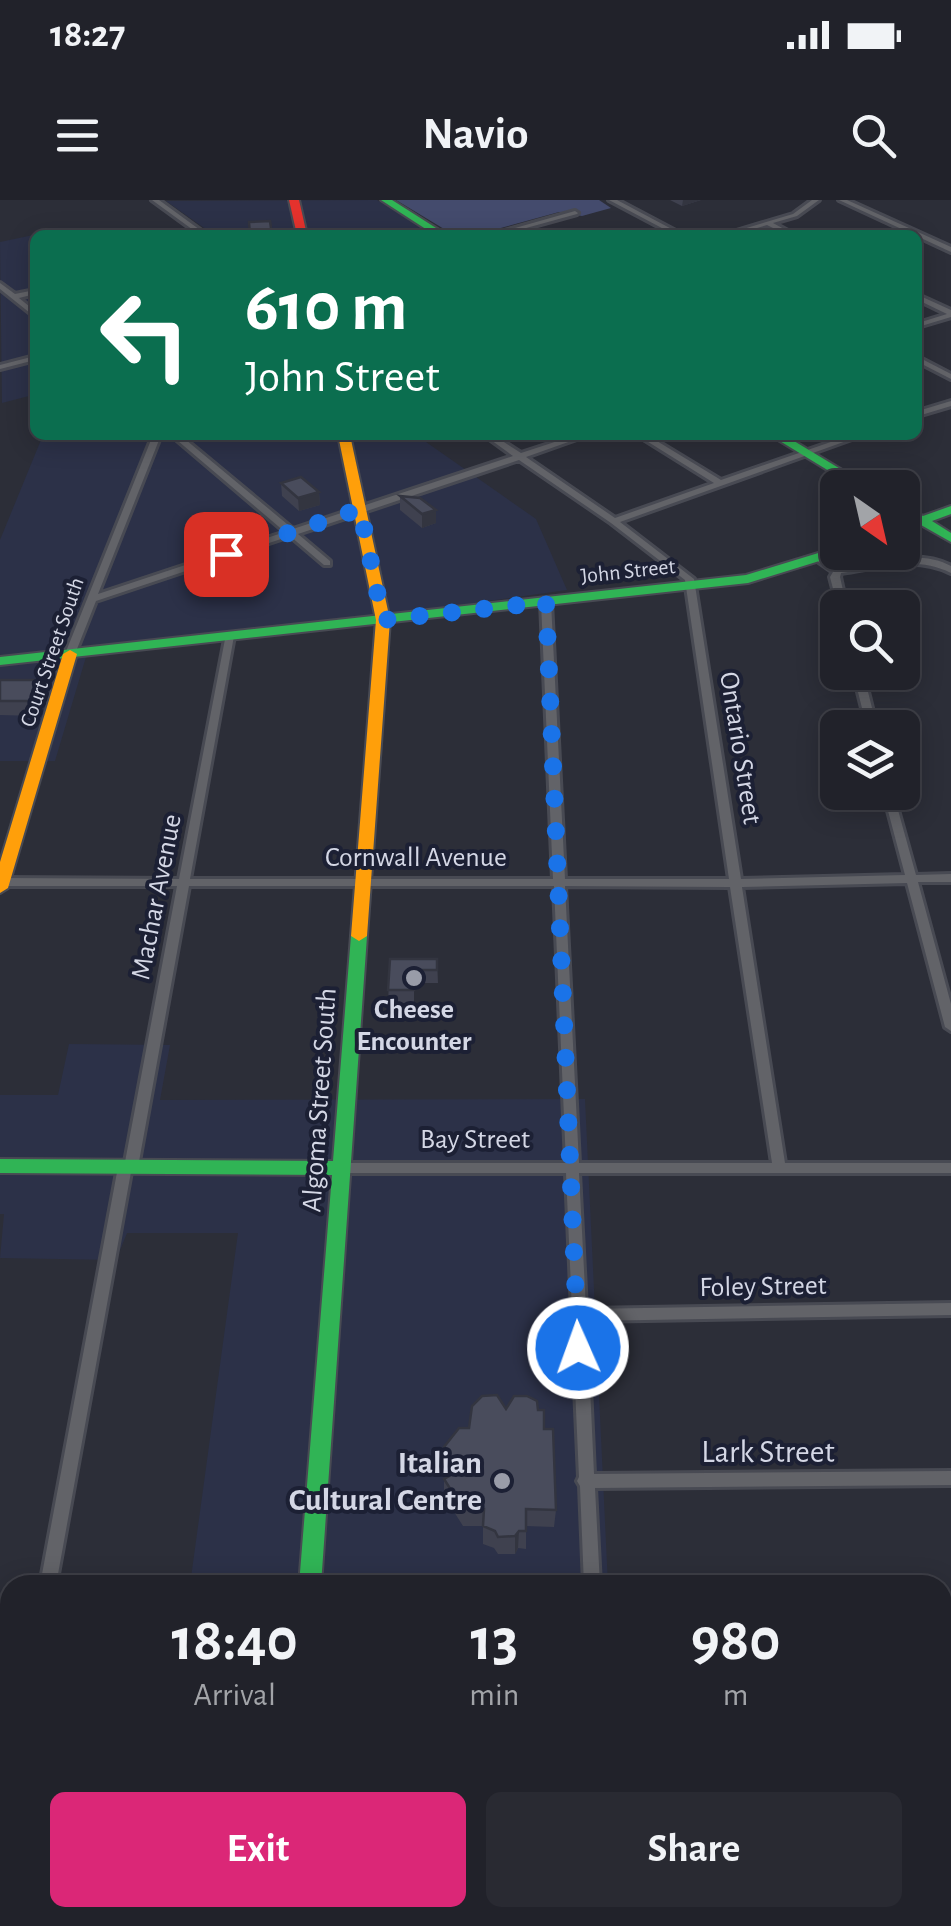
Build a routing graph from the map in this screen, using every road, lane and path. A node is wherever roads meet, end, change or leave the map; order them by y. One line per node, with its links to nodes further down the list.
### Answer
1 (154, 200): 9 (street)
2 (294, 200): 10 (street)
3 (386, 200): 11 (street)
4 (612, 200): 13 (street)
5 (816, 200): 8 (street)
6 (842, 200): 16 (street)
7 (576, 213): 12 (street)
8 (767, 223): 14 (street); 15 (street)
9 (197, 230)
10 (301, 230)
11 (434, 230)
12 (512, 230)
13 (670, 230)
14 (743, 230)
15 (782, 230)
16 (907, 230)
17 (922, 237): 18 (street)
18 (951, 250)
19 (0, 284): 21 (street)
20 (30, 293): 21 (street)
21 (14, 297): 25 (street)
22 (922, 299): 24 (street)
23 (951, 302): 24 (street)
24 (938, 306): 26 (street)
25 (30, 311)
26 (951, 314): 27 (street)
27 (922, 324)
28 (30, 359): 30 (street)
29 (922, 361): 31 (street)
30 (0, 367)
31 (951, 377)
32 (951, 403): 33 (street)
33 (922, 413)
34 (154, 440): 60 (street, Court Street South)
35 (182, 440): 52 (street)
36 (345, 440): 46 (street, Algoma Street South)
37 (495, 440): 43 (street)
38 (569, 440): 43 (street)
39 (648, 440): 45 (street)
40 (785, 440): 42 (street)
41 (845, 440): 42 (street)
42 (808, 453): 44 (street); 45 (street)
43 (518, 457): 46 (street); 50 (street)
44 (836, 470)
45 (718, 482): 50 (street)
46 (360, 509): 52 (street); 62 (street, Algoma Street South)
47 (951, 510): 49 (street)
48 (920, 519): 49 (street)
49 (924, 521): 51 (street); 53 (street)
50 (614, 522): 58 (street)
51 (920, 522)
52 (293, 531): 55 (street); 60 (street)
53 (951, 538)
54 (819, 558): 57 (street); 58 (street, John Street)
55 (327, 563)
56 (951, 570): 57 (street)
57 (838, 572): 59 (street)
58 (690, 587): 61 (street, John Street); 70 (street, Ontario Street)
59 (838, 590)
60 (93, 599): 64 (street, Court Street South)
61 (546, 602): 62 (street, John Street); 73 (street)
62 (383, 620): 63 (street, John Street); 72 (street, Algoma Street South)
63 (229, 636): 64 (street, John Street); 69 (street, Machar Avenue)
64 (70, 654): 65 (street, John Street); 71 (street, Court Street South)
65 (0, 661)
66 (893, 810): 67 (street)
67 (910, 878): 68 (street, Cornwall Avenue); 70 (street, Cornwall Avenue); 74 (street)
68 (951, 878)
69 (186, 883): 71 (street, Cornwall Avenue); 72 (street, Cornwall Avenue); 76 (street, Machar Avenue)
70 (736, 883): 73 (street, Cornwall Avenue); 79 (street, Ontario Street)
71 (1, 884)
72 (364, 884): 73 (street, Cornwall Avenue); 78 (street, Algoma Street South)
73 (559, 884): 77 (street)
74 (951, 1027)
75 (0, 1166): 76 (street, Bay Street)
76 (128, 1167): 78 (street, Bay Street); 85 (street, Machar Avenue)
77 (570, 1167): 78 (street, Bay Street); 79 (street, Bay Street); 82 (street)
78 (342, 1168): 86 (street, Algoma Street South)
79 (779, 1168): 80 (street, Bay Street)
80 (951, 1168)
81 (951, 1309): 82 (street, Foley Street)
82 (576, 1315): 84 (street)
83 (951, 1478): 84 (street, Lark Street)
84 (584, 1481): 87 (street)
85 (50, 1575)
86 (311, 1575)
87 (591, 1575)

